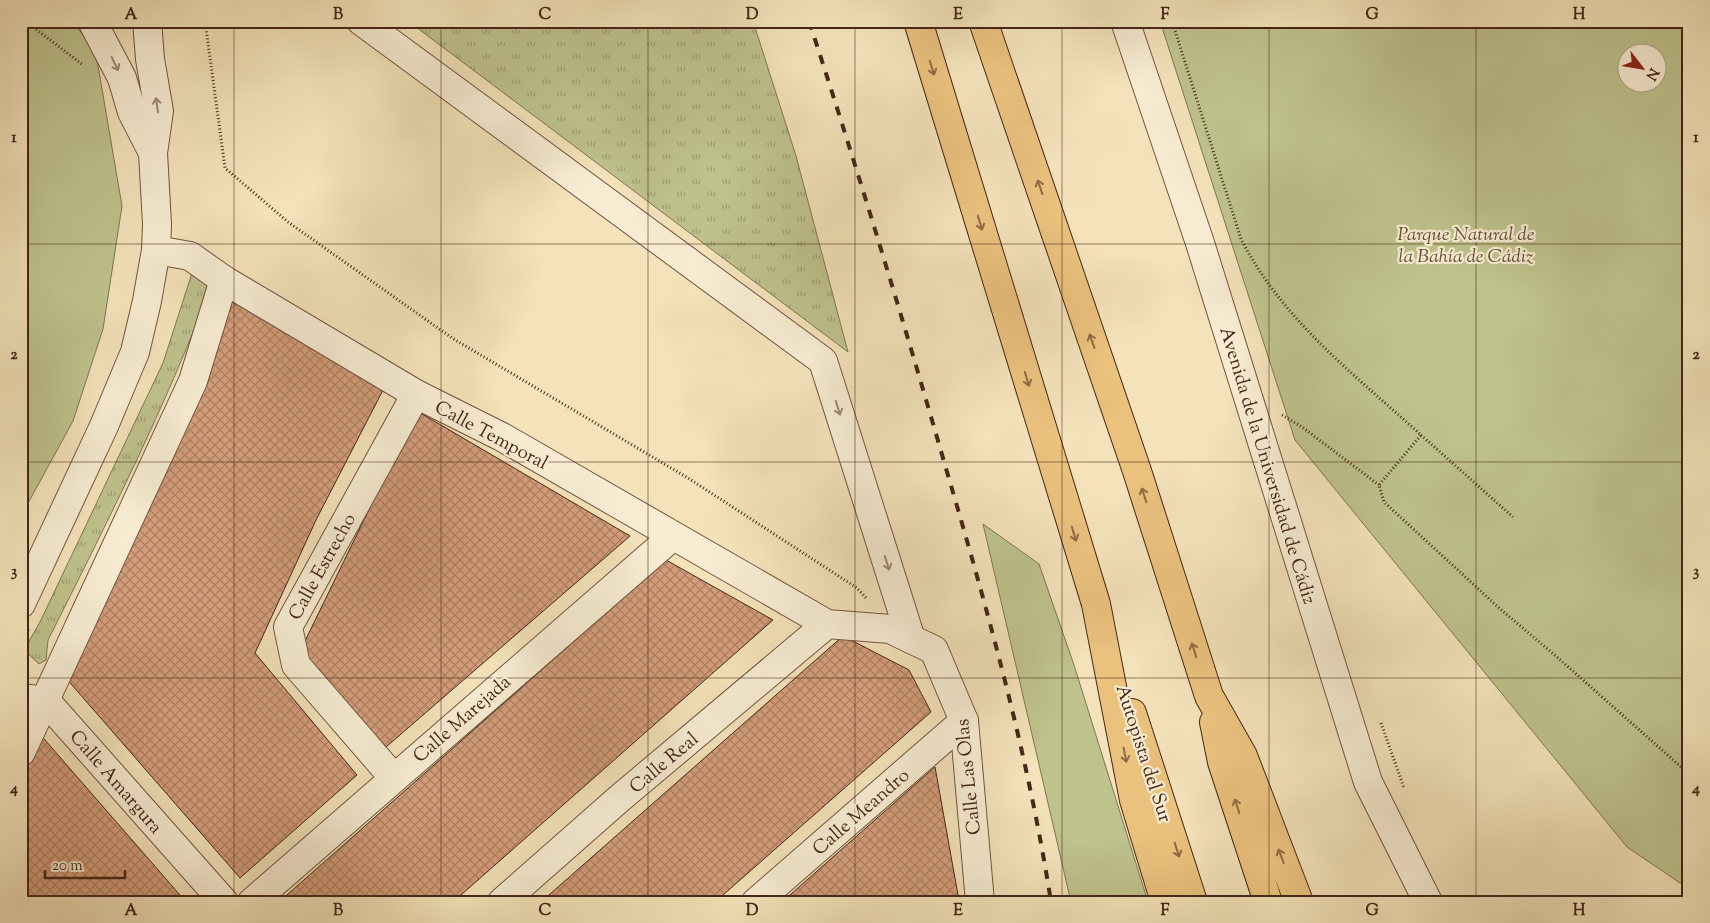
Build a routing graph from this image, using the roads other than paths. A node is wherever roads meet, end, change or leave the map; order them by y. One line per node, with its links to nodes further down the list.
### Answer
1 (92, 21): 7 (street, one-way to 7)
2 (147, 21): 7 (street, one-way to 2)
3 (360, 21): 15 (street, one-way to 15)
4 (918, 21): 13 (highway, one-way to 13)
5 (983, 21): 16 (highway, one-way to 5)
6 (1125, 21): 30 (street, Avenida de la Universidad de Cádiz)
7 (153, 153): 8 (street)
8 (156, 250): 9 (street, Calle Temporal); 12 (street)
9 (224, 280): 10 (street, Calle Temporal); 17 (street)
10 (416, 394): 11 (street, Calle Temporal); 20 (street, Calle Estrecho)
11 (672, 536): 14 (street, Calle Temporal); 20 (street, Calle Marejada)
12 (21, 604)
13 (1096, 604): 26 (highway, one-way to 26); 27 (highway, Autopista del Sur, one-way to 27)
14 (827, 624): 15 (street, Calle Las Olas); 23 (street, Calle Real)
15 (901, 634): 18 (street, Calle Las Olas)
16 (1209, 696): 28 (highway, one-way to 16); 29 (highway, one-way to 16)
17 (34, 700): 19 (street); 21 (street, Calle Amargura)
18 (964, 721): 24 (street, Calle Meandro); 25 (street, Calle Las Olas)
19 (21, 752)
20 (392, 778): 22 (street, Calle Marejada)
21 (224, 902)
22 (252, 902)
23 (502, 902)
24 (756, 902)
25 (980, 902)
26 (1166, 902)
27 (1193, 902)
28 (1268, 902)
29 (1299, 902)
30 (1428, 902)

